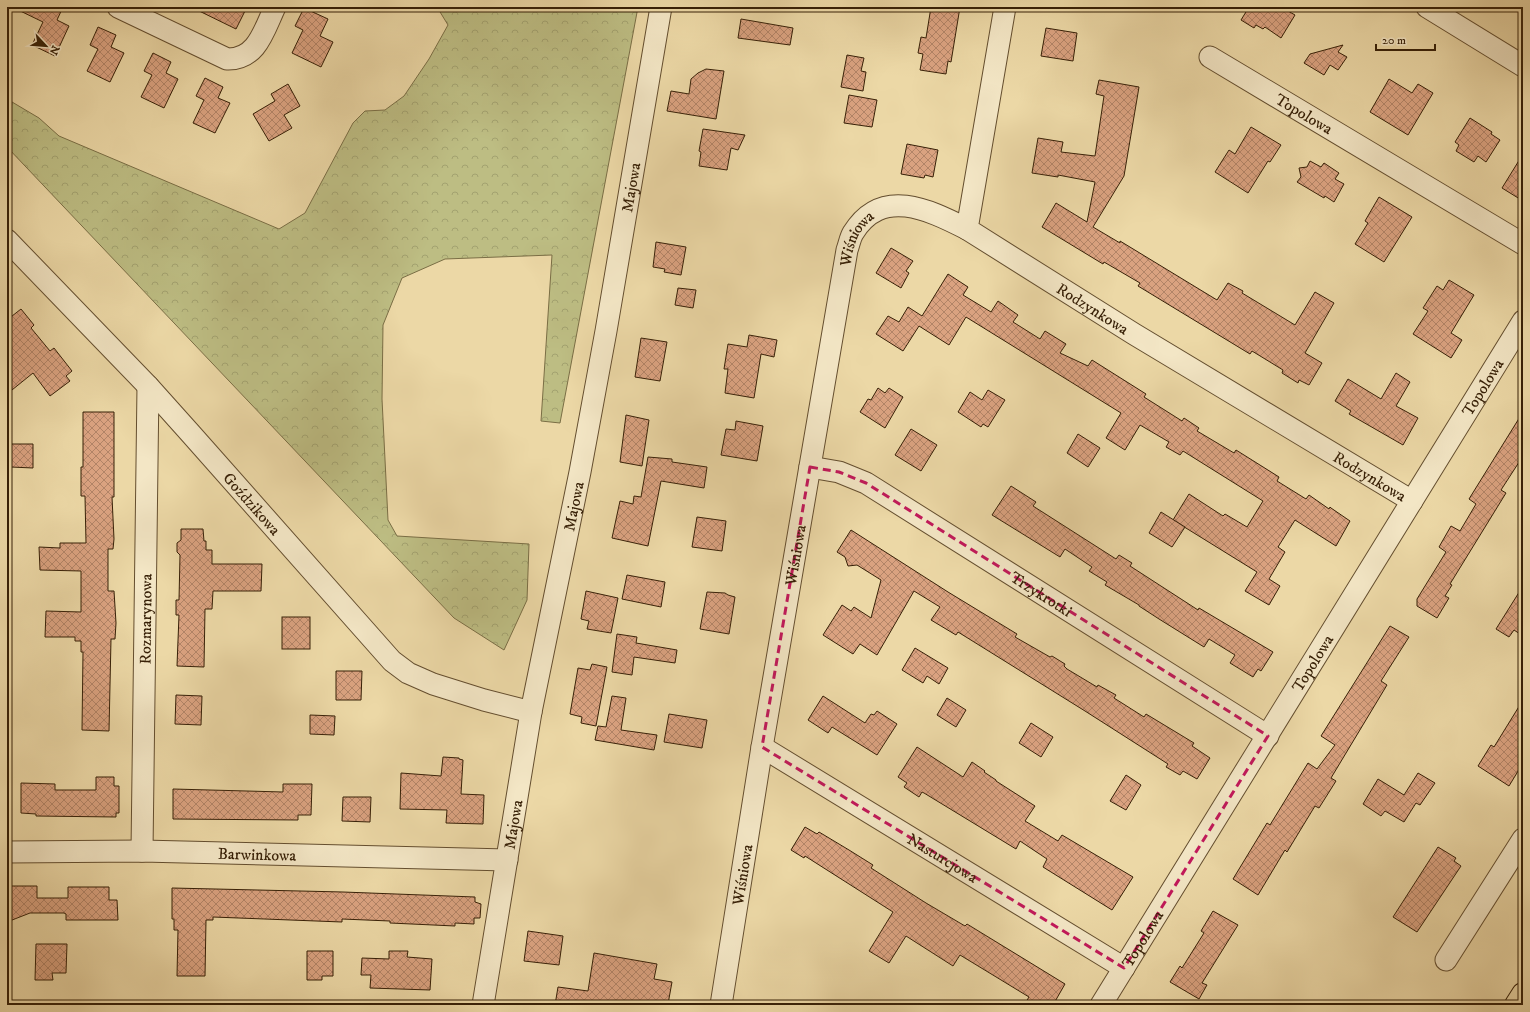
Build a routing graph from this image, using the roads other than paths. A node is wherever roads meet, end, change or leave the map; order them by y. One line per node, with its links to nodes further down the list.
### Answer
1 (118, 7): 2 (street)
2 (275, 7)
3 (662, 7): 15 (street, Majowa)
4 (1005, 7): 8 (street)
5 (1427, 7): 7 (street)
6 (1210, 57): 10 (street, Topolowa)
7 (1523, 66)
8 (967, 229): 13 (street, Wiśniowa); 14 (street, Rodzynkowa)
9 (7, 240): 12 (street, Goździkowa)
10 (1523, 244)
11 (1523, 321): 14 (street, Topolowa)
12 (148, 386): 15 (street, Goździkowa); 19 (street, Rozmarynowa)
13 (810, 467): 16 (street, Trzykrotki); 17 (street, Wiśniowa)
14 (1412, 501): 16 (street, Topolowa)
15 (531, 712): 21 (street, Majowa)
16 (1268, 736): 23 (street, Topolowa)
17 (762, 747): 23 (street, Nasturcjowa); 26 (street, Wiśniowa)
18 (1523, 839): 22 (street)
19 (142, 851): 20 (street, Barwinkowa); 21 (street, Barwinkowa)
20 (7, 852)
21 (507, 860): 25 (street, Majowa)
22 (1446, 960)
23 (1124, 968): 27 (street, Topolowa)
24 (1523, 994): 28 (main road)
25 (483, 1005)
26 (721, 1005)
27 (1101, 1005)
28 (1516, 1005)

